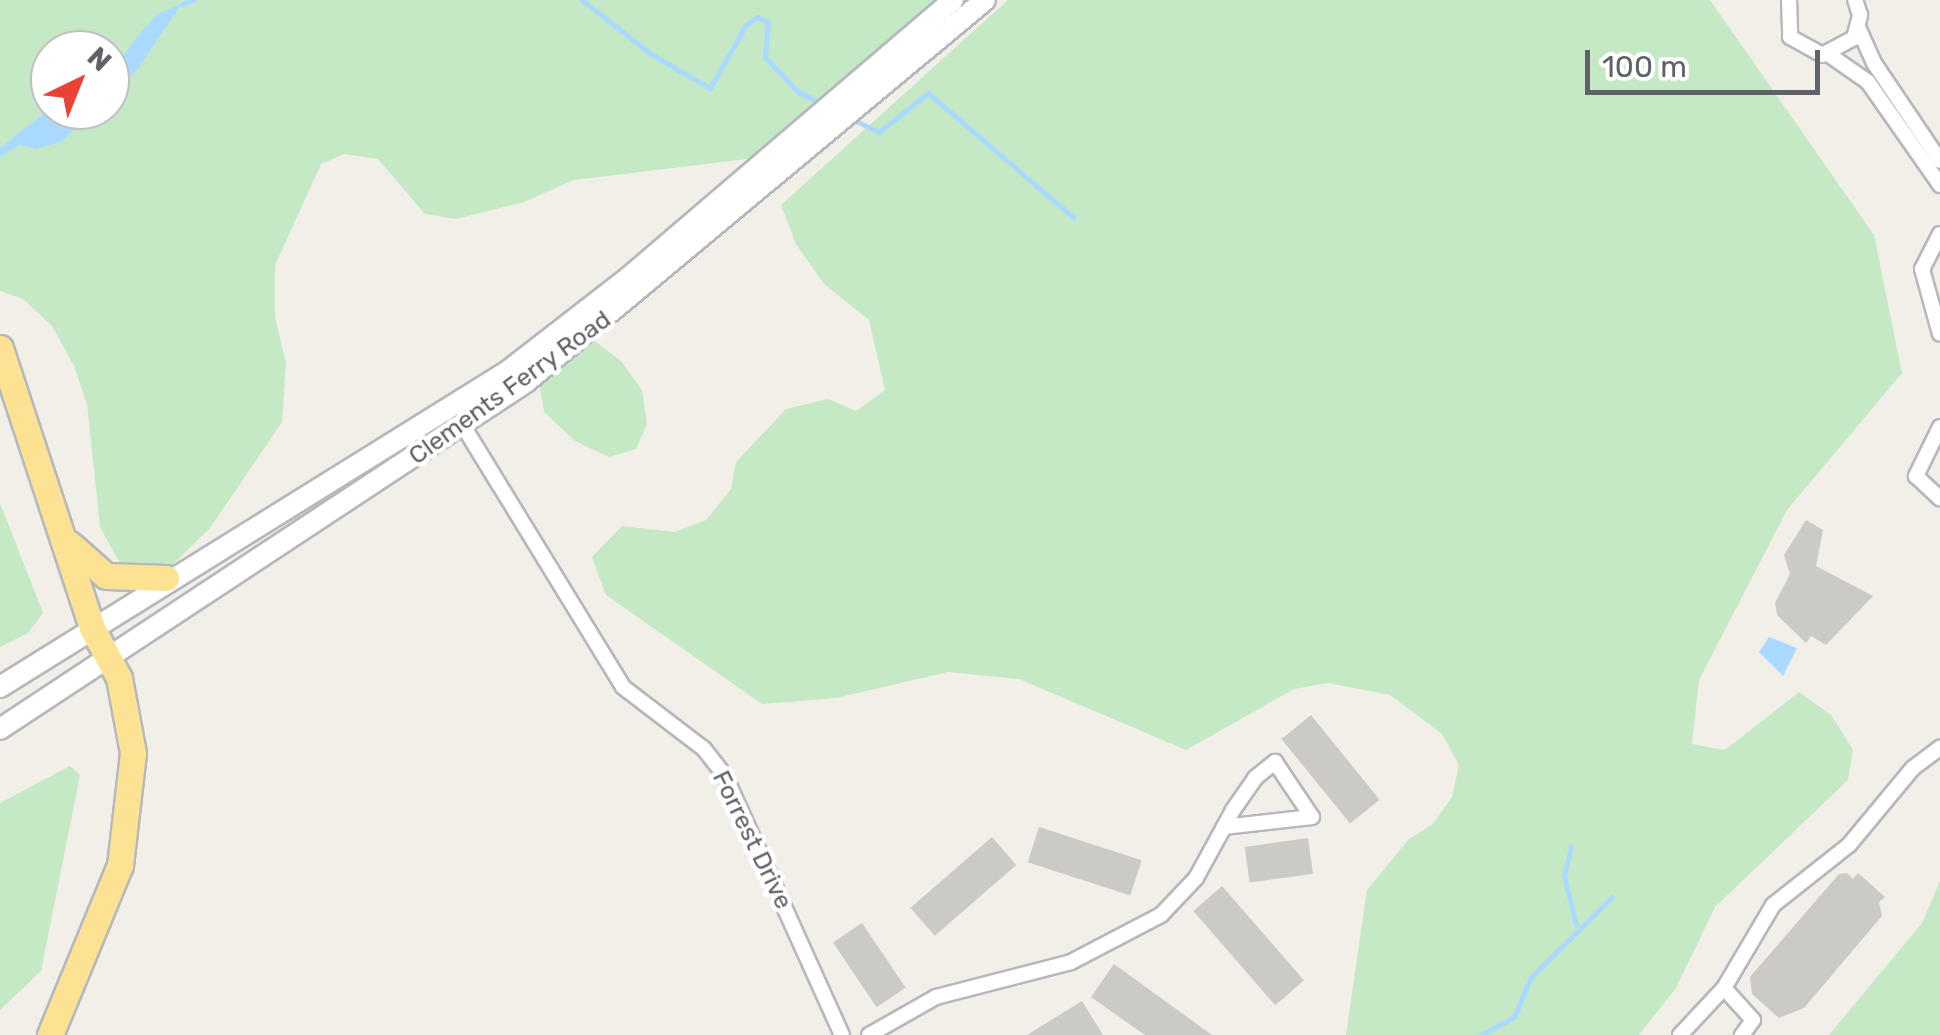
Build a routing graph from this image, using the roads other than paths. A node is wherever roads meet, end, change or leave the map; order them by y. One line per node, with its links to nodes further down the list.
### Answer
1 (953, 0): 7 (main road, Clements Ferry Road)
2 (986, 0): 7 (main road, Clements Ferry Road)
3 (1788, 0): 6 (street)
4 (1855, 0): 5 (street)
5 (1858, 27): 6 (street); 9 (street)
6 (1828, 54): 10 (street)
7 (860, 94): 8 (main road, Clements Ferry Road)
8 (812, 135): 14 (main road, Clements Ferry Road); 18 (main road, Clements Ferry Road)
9 (1940, 160)
10 (1940, 185)
11 (1940, 234): 12 (street)
12 (1940, 334)
13 (0, 349): 17 (highway)
14 (462, 424): 20 (main road, Clements Ferry Road); 27 (street, Forrest Drive)
15 (1940, 427): 16 (street)
16 (1940, 498)
17 (61, 531): 18 (highway); 19 (highway)
18 (166, 578): 19 (main road, Clements Ferry Road)
19 (92, 628): 20 (highway); 21 (main road, Clements Ferry Road)
20 (109, 660): 22 (main road, Clements Ferry Road); 26 (highway)
21 (0, 687)
22 (0, 729)
23 (1940, 748): 25 (street)
24 (1224, 827): 24 (street); 28 (street)
25 (1724, 988): 29 (street); 30 (street)
26 (50, 1035)
27 (842, 1035)
28 (869, 1035)
29 (1680, 1035)
30 (1742, 1035)

